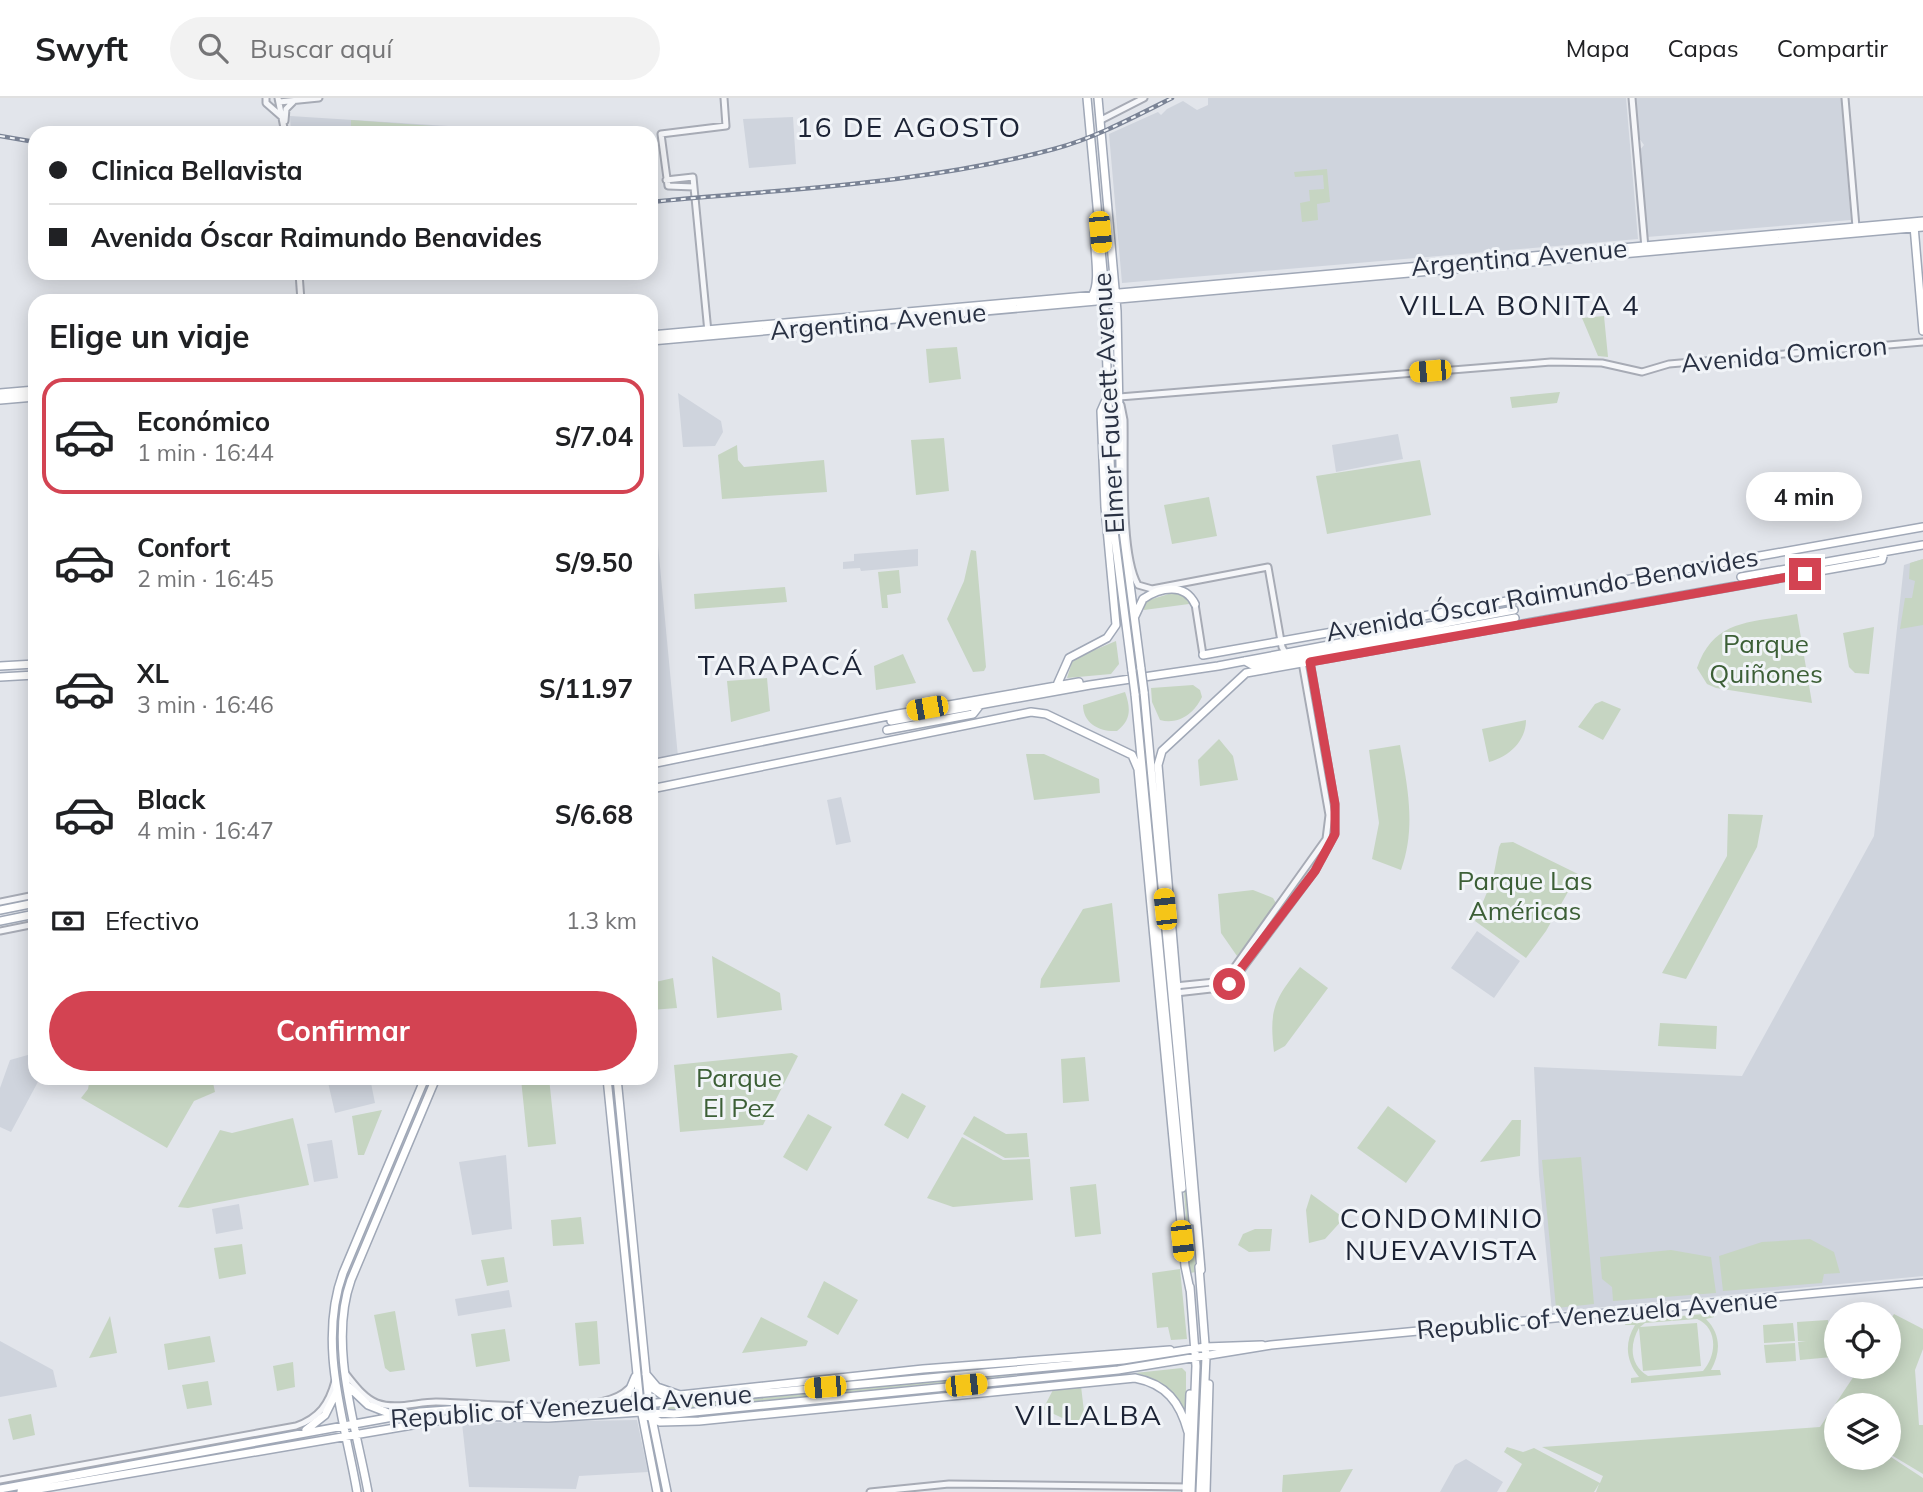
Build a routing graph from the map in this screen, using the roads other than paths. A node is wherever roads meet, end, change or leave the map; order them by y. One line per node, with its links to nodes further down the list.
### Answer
1 (266, 98): 11 (street)
2 (318, 98): 10 (street)
3 (724, 98): 15 (street)
4 (1087, 98): 17 (main road, Elmer Faucett Avenue)
5 (1098, 98): 12 (main road, Elmer Faucett Avenue)
6 (1144, 98): 12 (street)
7 (1632, 98): 21 (street)
8 (1845, 98): 20 (street)
9 (279, 100): 10 (street); 11 (street)
10 (295, 100): 14 (street)
11 (282, 117): 13 (street)
12 (1101, 120): 24 (main road, Elmer Faucett Avenue)
13 (284, 126)
14 (285, 126)
15 (666, 180): 16 (street); 16 (street)
16 (694, 187): 27 (street)
17 (1098, 210): 23 (main road); 25 (main road, Elmer Faucett Avenue)
18 (1923, 221): 19 (main road, Argentina Avenue)
19 (1917, 226): 20 (main road, Argentina Avenue); 22 (main road)
20 (1856, 230): 21 (main road, Argentina Avenue)
21 (1645, 249): 24 (main road, Argentina Avenue)
22 (1920, 250): 26 (main road)
23 (1092, 296): 25 (main road, Argentina Avenue); 27 (main road, Argentina Avenue)
24 (1116, 296): 25 (main road, Argentina Avenue); 36 (main road, Elmer Faucett Avenue)
25 (1104, 298): 27 (main road, Argentina Avenue); 34 (main road, Elmer Faucett Avenue)
26 (1923, 328)
27 (708, 333): 28 (main road, Argentina Avenue); 29 (main road, Argentina Avenue)
28 (658, 335)
29 (658, 340)
30 (1923, 342): 36 (street, Avenida Omicron)
31 (28, 391): 32 (main road)
32 (0, 393)
33 (28, 398): 35 (main road)
34 (1107, 399): 36 (street); 37 (main road, Elmer Faucett Avenue); 38 (main road)
35 (0, 400)
36 (1120, 400): 39 (main road, Elmer Faucett Avenue); 56 (street)
37 (1107, 411): 38 (main road, Elmer Faucett Avenue); 39 (main road)
38 (1105, 447): 41 (main road, Elmer Faucett Avenue); 44 (main road)
39 (1119, 454): 40 (main road, Elmer Faucett Avenue)
40 (1119, 472): 41 (main road); 42 (main road, Elmer Faucett Avenue)
41 (1109, 473): 43 (main road, Elmer Faucett Avenue)
42 (1121, 502): 43 (main road); 52 (main road, Elmer Faucett Avenue)
43 (1111, 503): 46 (main road, Elmer Faucett Avenue)
44 (1106, 522): 46 (main road); 67 (main road)
45 (1923, 527): 51 (main road, Avenida Óscar Raimundo Benavides)
46 (1114, 531): 64 (main road, Elmer Faucett Avenue)
47 (1923, 545): 48 (main road, Avenida Óscar Raimundo Benavides)
48 (1883, 556): 49 (main road, Avenida Óscar Raimundo Benavides); 53 (main road, Avenida Óscar Raimundo Benavides)
49 (1741, 577)
50 (1195, 604): 52 (main road); 58 (street)
51 (1397, 620): 54 (main road, Avenida Óscar Raimundo Benavides); 55 (main road)
52 (1134, 623): 64 (main road, Elmer Faucett Avenue)
53 (1441, 634): 55 (main road, Avenida Óscar Raimundo Benavides); 55 (main road, Avenida Óscar Raimundo Benavides)
54 (1301, 638): 56 (main road, Avenida Óscar Raimundo Benavides); 59 (street)
55 (1401, 638): 59 (main road, Avenida Óscar Raimundo Benavides); 59 (main road)
56 (1282, 641): 57 (street); 58 (main road, Avenida Óscar Raimundo Benavides)
57 (1283, 652): 59 (main road, Avenida Óscar Raimundo Benavides); 60 (street); 61 (main road, Avenida Óscar Raimundo Benavides)
58 (1203, 655)
59 (1305, 655): 60 (main road, Avenida Óscar Raimundo Benavides); 80 (main road, Avenida Óscar Raimundo Benavides); 94 (street)
60 (1291, 657): 61 (main road, Avenida Óscar Raimundo Benavides)
61 (1245, 661): 68 (main road, Avenida Óscar Raimundo Benavides)
62 (28, 664): 63 (main road)
63 (0, 666)
64 (1136, 670): 81 (main road, bridge); 83 (main road, bridge)
65 (28, 675): 66 (main road)
66 (0, 677)
67 (1057, 685): 68 (main road, Avenida Óscar Raimundo Benavides); 69 (main road, Avenida Óscar Raimundo Benavides)
68 (1090, 685): 69 (main road, Avenida Óscar Raimundo Benavides)
69 (976, 707): 70 (main road, Avenida Óscar Raimundo Benavides); 71 (main road, Avenida Óscar Raimundo Benavides); 72 (main road)
70 (927, 708): 71 (main road); 78 (main road, Avenida Óscar Raimundo Benavides)
71 (918, 720): 73 (main road, Avenida Óscar Raimundo Benavides); 74 (main road, Avenida Óscar Raimundo Benavides); 76 (main road)
72 (984, 720): 76 (main road); 82 (main road)
73 (891, 721)
74 (905, 726): 75 (main road, Avenida Óscar Raimundo Benavides); 77 (main road)
75 (887, 730)
76 (934, 730): 77 (main road)
77 (892, 739): 79 (main road)
78 (658, 763)
79 (658, 788)
80 (1165, 842): 81 (main road); 94 (main road)
81 (1160, 856): 94 (main road)
82 (1147, 859): 83 (main road); 95 (main road)
83 (1153, 872): 95 (main road)
84 (28, 896): 85 (street)
85 (0, 902)
86 (28, 905): 87 (main road)
87 (23, 906): 88 (main road); 90 (main road)
88 (0, 910)
89 (28, 915): 90 (main road)
90 (25, 916): 91 (main road)
91 (0, 921)
92 (28, 925): 93 (street)
93 (0, 931)
94 (1176, 990): 95 (street); 102 (main road)
95 (1161, 991): 103 (main road)
96 (422, 1085): 117 (main road)
97 (433, 1085): 113 (main road)
98 (608, 1085): 109 (main road)
99 (618, 1085): 115 (main road)
100 (1923, 1283): 101 (main road, Republic of Venezuela Avenue)
101 (1271, 1345): 102 (main road, Republic of Venezuela Avenue); 106 (main road, Republic of Venezuela Avenue)
102 (1207, 1347): 103 (main road, Republic of Venezuela Avenue); 106 (main road); 107 (main road)
103 (1194, 1348): 105 (main road, Republic of Venezuela Avenue); 107 (main road)
104 (1137, 1350): 105 (main road); 110 (main road); 116 (main road)
105 (1179, 1351): 108 (main road, Republic of Venezuela Avenue)
106 (1208, 1356): 107 (main road, Republic of Venezuela Avenue); 136 (main road)
107 (1195, 1358): 111 (main road, Republic of Venezuela Avenue); 137 (main road); 145 (main road)
108 (1134, 1359): 110 (main road, Republic of Venezuela Avenue); 111 (main road)
109 (635, 1360): 114 (street); 131 (main road)
110 (1123, 1360): 120 (main road, Republic of Venezuela Avenue)
111 (1135, 1367): 112 (main road, Republic of Venezuela Avenue)
112 (1118, 1370): 119 (main road); 125 (main road, Republic of Venezuela Avenue)
113 (346, 1374): 114 (street); 123 (main road)
114 (635, 1374): 130 (main road)
115 (646, 1374): 118 (main road); 121 (main road)
116 (881, 1374): 118 (main road); 120 (main road)
117 (336, 1376): 124 (main road); 143 (street)
118 (862, 1376): 122 (main road)
119 (1135, 1378): 127 (main road); 137 (main road)
120 (903, 1380): 122 (main road, Republic of Venezuela Avenue)
121 (647, 1385): 128 (main road); 129 (main road)
122 (851, 1385): 128 (main road, Republic of Venezuela Avenue)
123 (349, 1386): 132 (main road); 134 (main road)
124 (338, 1387): 135 (main road); 139 (main road)
125 (915, 1391): 126 (main road, Republic of Venezuela Avenue); 127 (main road)
126 (900, 1392): 127 (main road); 133 (main road, Republic of Venezuela Avenue)
127 (908, 1399): 133 (main road)
128 (673, 1402): 129 (main road, Republic of Venezuela Avenue)
129 (649, 1404): 131 (main road, Republic of Venezuela Avenue); 133 (main road)
130 (603, 1408): 131 (main road, Republic of Venezuela Avenue); 132 (main road, Republic of Venezuela Avenue)
131 (641, 1408): 133 (main road, Republic of Venezuela Avenue); 138 (main road, Republic of Venezuela Avenue); 149 (main road)
132 (398, 1415): 134 (main road, Republic of Venezuela Avenue)
133 (652, 1417): 150 (main road)
134 (356, 1423): 135 (main road, Republic of Venezuela Avenue); 138 (main road)
135 (345, 1425): 139 (main road, Republic of Venezuela Avenue); 140 (main road)
136 (1205, 1431): 141 (main road); 142 (main road)
137 (1188, 1432): 145 (main road)
138 (357, 1433): 140 (main road, Republic of Venezuela Avenue); 148 (main road)
139 (295, 1434): 144 (main road, Republic of Venezuela Avenue)
140 (347, 1435): 146 (main road, Republic of Venezuela Avenue); 147 (main road)
141 (1201, 1465): 142 (main road); 152 (main road)
142 (1207, 1472): 153 (main road)
143 (0, 1480)
144 (0, 1489)
145 (1188, 1490): 151 (street)
146 (21, 1492)
147 (357, 1492)
148 (368, 1492)
149 (657, 1492)
150 (667, 1492)
151 (870, 1492)
152 (1200, 1492)
153 (1206, 1492)

